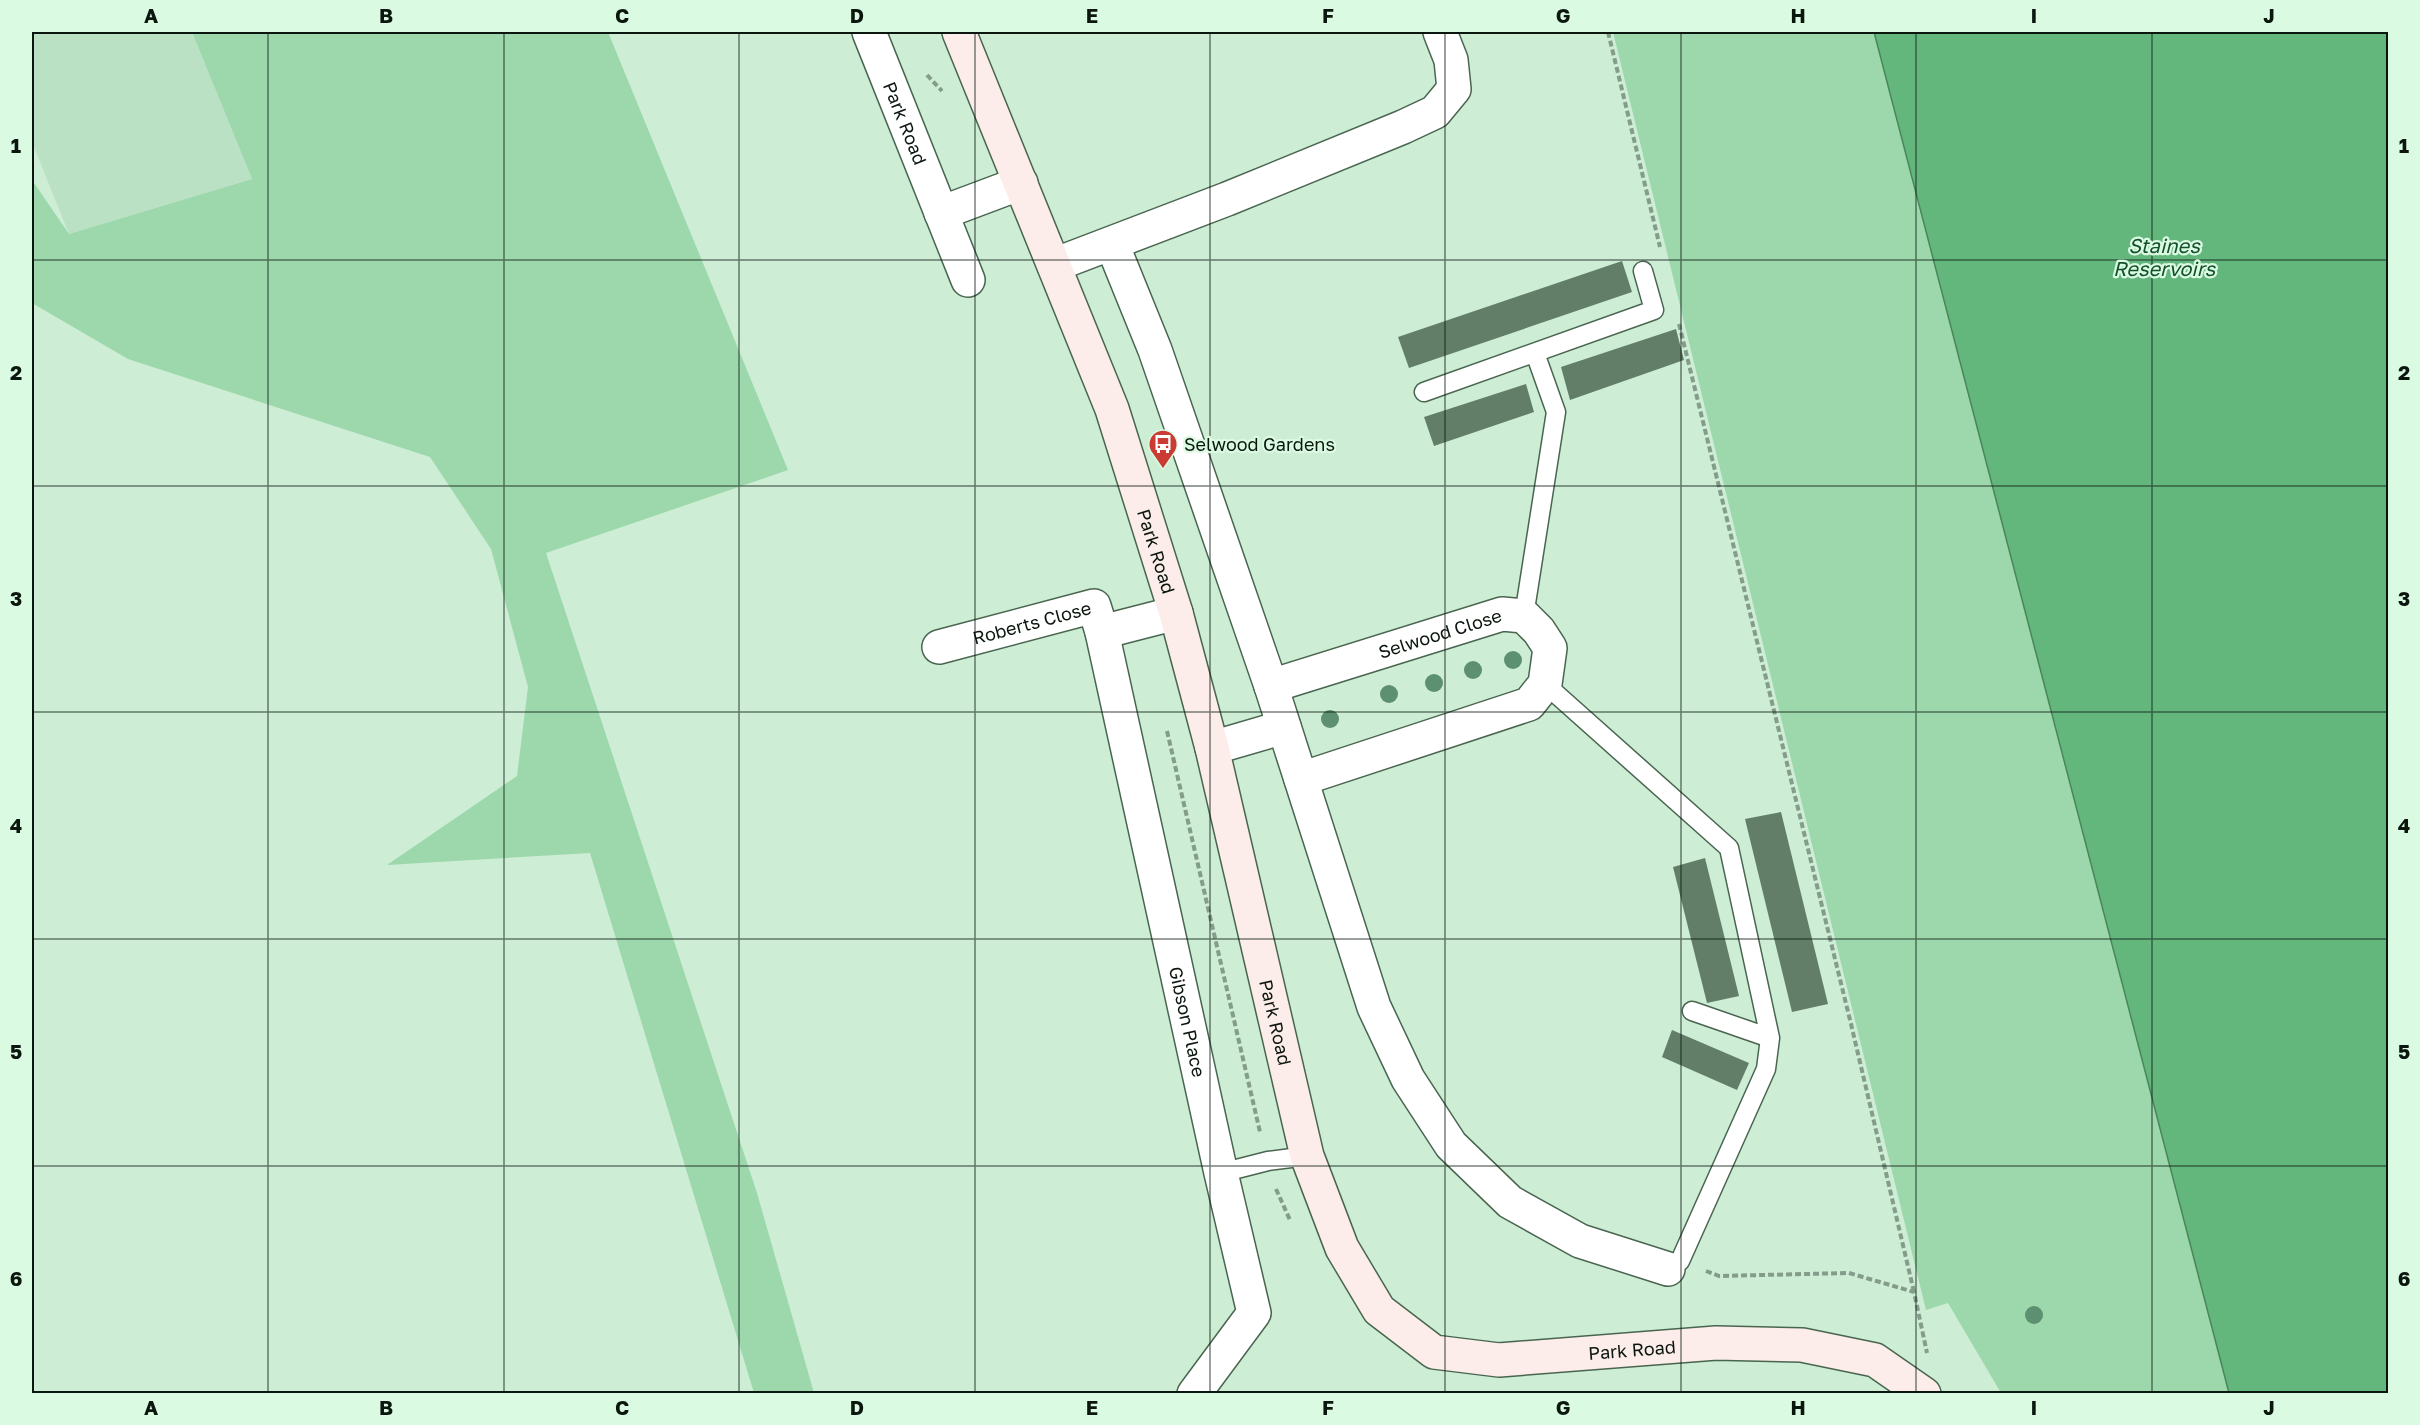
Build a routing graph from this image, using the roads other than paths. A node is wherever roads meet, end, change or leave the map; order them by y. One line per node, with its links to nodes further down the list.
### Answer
1 (869, 32): 5 (street, Park Road)
2 (959, 32): 4 (main road, Park Road)
3 (1440, 32): 6 (street)
4 (1021, 183): 5 (street); 7 (main road, Park Road)
5 (941, 213): 9 (street, Park Road)
6 (1112, 244): 7 (street); 17 (street)
7 (1054, 265): 12 (main road, Park Road)
8 (1643, 271): 10 (lane)
9 (968, 280)
10 (1534, 353): 11 (lane); 13 (lane)
11 (1424, 392)
12 (1176, 613): 14 (street, Roberts Close); 19 (main road, Park Road)
13 (1524, 616): 16 (street, Selwood Close); 17 (street, Selwood Close)
14 (1102, 632): 15 (street, Roberts Close); 24 (street, Gibson Place)
15 (939, 646)
16 (1545, 684): 20 (street); 22 (lane)
17 (1270, 686): 18 (street)
18 (1284, 727): 19 (street); 20 (street)
19 (1212, 748): 23 (main road, Park Road)
20 (1301, 779): 25 (street)
21 (1692, 1011): 22 (lane)
22 (1770, 1038): 25 (lane)
23 (1307, 1156): 24 (lane); 26 (main road, Park Road)
24 (1221, 1173): 27 (street, Gibson Place)
25 (1674, 1265)
26 (1924, 1393)
27 (1194, 1394)

